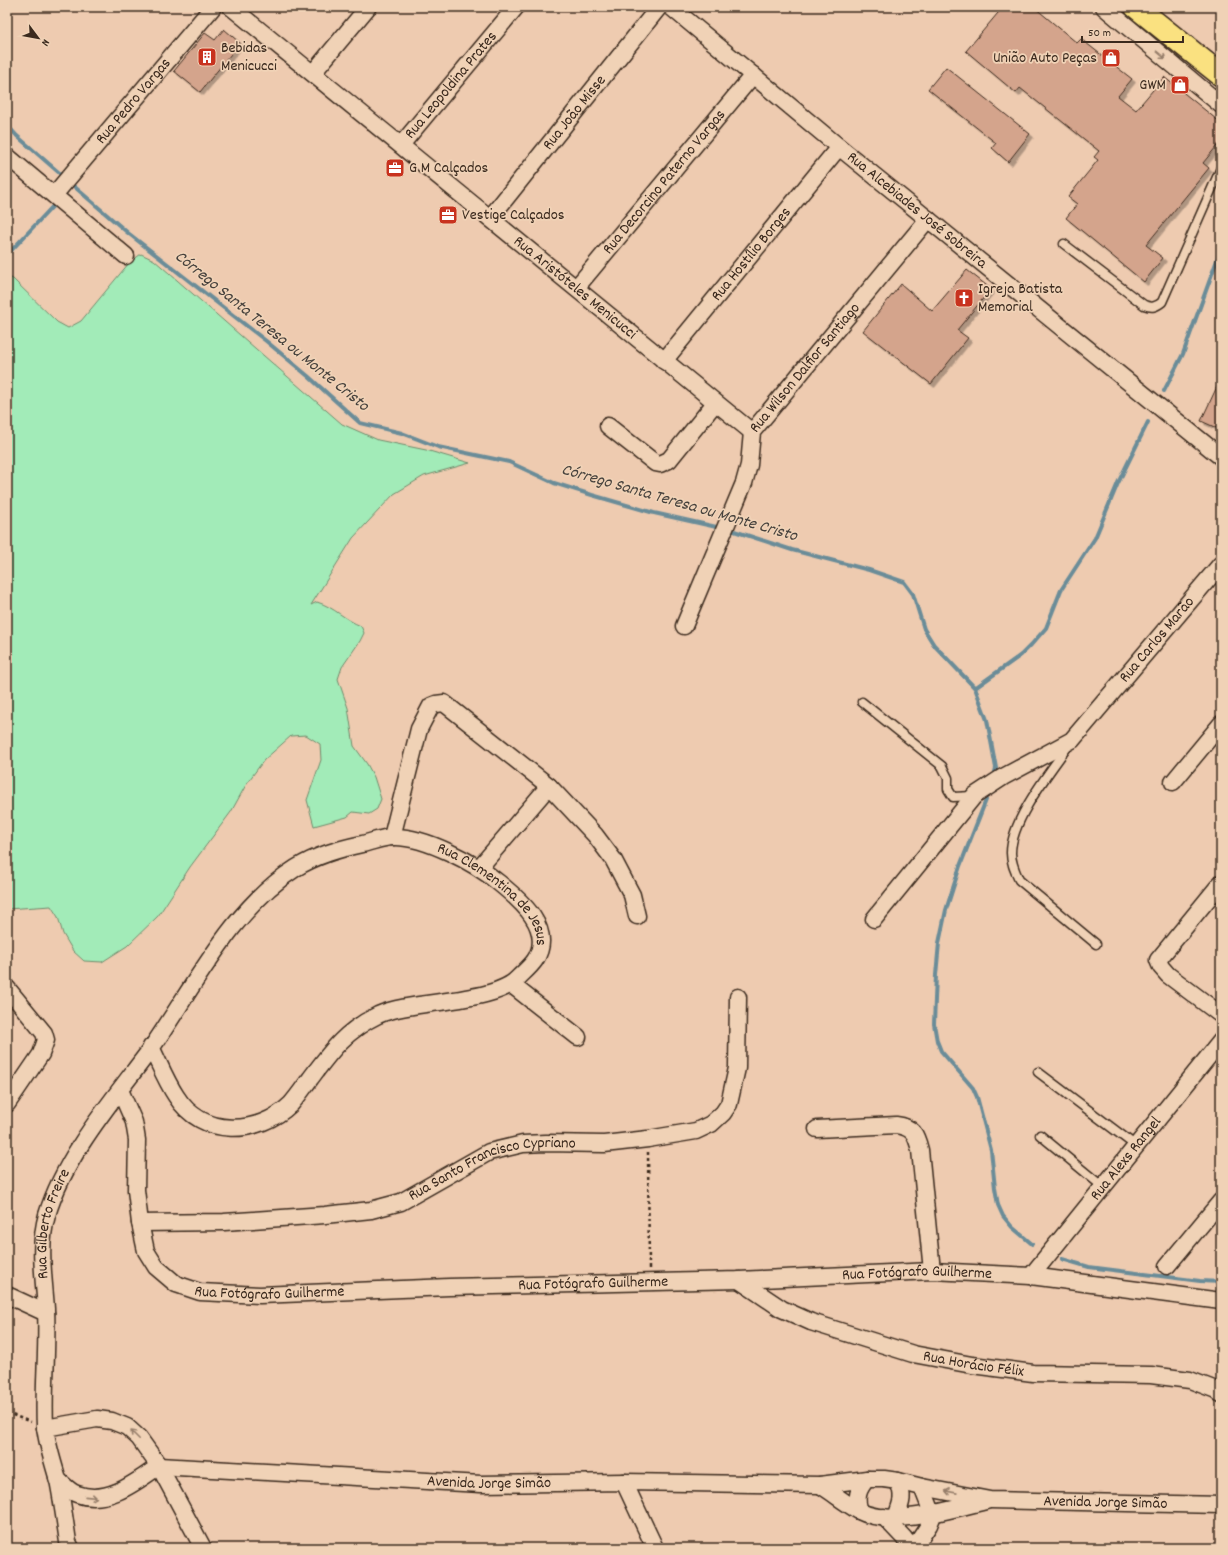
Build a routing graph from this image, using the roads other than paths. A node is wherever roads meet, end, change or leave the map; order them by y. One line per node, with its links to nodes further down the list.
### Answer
1 (213, 7): 17 (street, Rua Pedro Vargas)
2 (231, 7): 9 (street, Rua Aristóteles Menicucci)
3 (368, 7): 9 (street)
4 (516, 7): 13 (street, Rua Leopoldina Prates)
5 (659, 7): 18 (street, Rua João Misse)
6 (671, 7): 10 (street, Rua Alcebiades José Sobreira)
7 (1104, 7): 8 (street)
8 (1137, 16): 11 (highway); 12 (street, one-way to 12)
9 (313, 73): 13 (street, Rua Aristóteles Menicucci)
10 (753, 75): 14 (street, Rua Alcebiades José Sobreira); 22 (street, Rua Decorcino Paterno Vargas)
11 (1221, 75)
12 (1221, 105)
13 (401, 145): 18 (street, Rua Aristóteles Menicucci)
14 (839, 147): 19 (street, Rua Alcebiades José Sobreira); 23 (street, Rua Hostílio Borges)
15 (7, 156): 17 (street)
16 (1221, 168): 20 (lane)
17 (63, 185): 21 (street)
18 (490, 218): 22 (street, Rua Aristóteles Menicucci)
19 (928, 219): 26 (street, Rua Wilson Dalfior Santiago); 27 (street, Rua Alcebiades José Sobreira)
20 (1064, 244)
21 (126, 256)
22 (576, 288): 23 (street, Rua Aristóteles Menicucci)
23 (664, 361): 24 (street, Rua Aristóteles Menicucci)
24 (715, 403): 25 (street); 26 (street, Rua Aristóteles Menicucci)
25 (608, 426)
26 (752, 432): 29 (street, Rua Wilson Dalfior Santiago)
27 (1221, 457)
28 (1221, 564): 32 (street, Rua Carlos Marão)
29 (684, 626)
30 (862, 702): 35 (lane)
31 (1221, 724): 33 (street)
32 (1072, 740): 35 (street); 41 (lane)
33 (1173, 782)
34 (549, 786): 36 (street); 37 (street); 39 (street)
35 (974, 796): 40 (street)
36 (392, 837): 37 (street, Rua Clementina de Jesus); 48 (street, Rua Clementina de Jesus)
37 (479, 868): 42 (street, Rua Clementina de Jesus)
38 (1221, 883): 45 (street)
39 (638, 916)
40 (874, 919)
41 (1096, 944)
42 (512, 985): 46 (street); 48 (street, Rua Clementina de Jesus)
43 (7, 988): 51 (street)
44 (738, 996): 57 (street, Rua Santo Francisco Cypriano)
45 (1221, 1015)
46 (578, 1036)
47 (1221, 1041): 54 (street, Rua Alexs Rangel)
48 (151, 1047): 50 (street, Rua Gilberto Freire)
49 (1038, 1072): 54 (lane)
50 (120, 1090): 57 (street, Rua Fotógrafo Guilherme); 64 (street, Rua Gilberto Freire)
51 (9, 1096)
52 (817, 1129): 59 (street)
53 (1040, 1135): 55 (lane)
54 (1136, 1146): 55 (street, Rua Alexs Rangel)
55 (1103, 1187): 60 (street, Rua Alexs Rangel)
56 (1221, 1201): 58 (street)
57 (140, 1223): 61 (street, Rua Fotógrafo Guilherme)
58 (1167, 1266)
59 (932, 1271): 60 (street, Rua Fotógrafo Guilherme); 61 (street, Rua Fotógrafo Guilherme)
60 (1031, 1276): 63 (street, Rua Fotógrafo Guilherme)
61 (739, 1280): 65 (street, Rua Horácio Félix)
62 (7, 1296): 64 (street)
63 (1221, 1301)
64 (46, 1313): 66 (street, Rua Gilberto Freire)
65 (1221, 1394)
66 (46, 1428): 67 (street, one-way to 66); 68 (street)
67 (158, 1466): 68 (street, one-way to 67); 71 (street, Avenida Jorge Simão); 80 (street)
68 (57, 1479): 79 (street)
69 (867, 1479): 70 (street, Avenida Jorge Simão); 72 (street, Avenida Jorge Simão); 76 (street)
70 (898, 1480): 73 (street, Avenida Jorge Simão); 78 (street)
71 (624, 1482): 72 (street, Avenida Jorge Simão); 81 (street)
72 (820, 1485): 76 (street, Avenida Jorge Simão)
73 (922, 1487): 74 (street, Avenida Jorge Simão, one-way to 73); 77 (street)
74 (990, 1500): 75 (street, Avenida Jorge Simão); 77 (street, Avenida Jorge Simão)
75 (1221, 1505)
76 (860, 1511): 78 (street, Avenida Jorge Simão)
77 (932, 1515): 78 (street, Avenida Jorge Simão); 82 (street)
78 (890, 1517): 82 (street)
79 (70, 1548)
80 (203, 1548)
81 (655, 1548)
82 (912, 1548)

